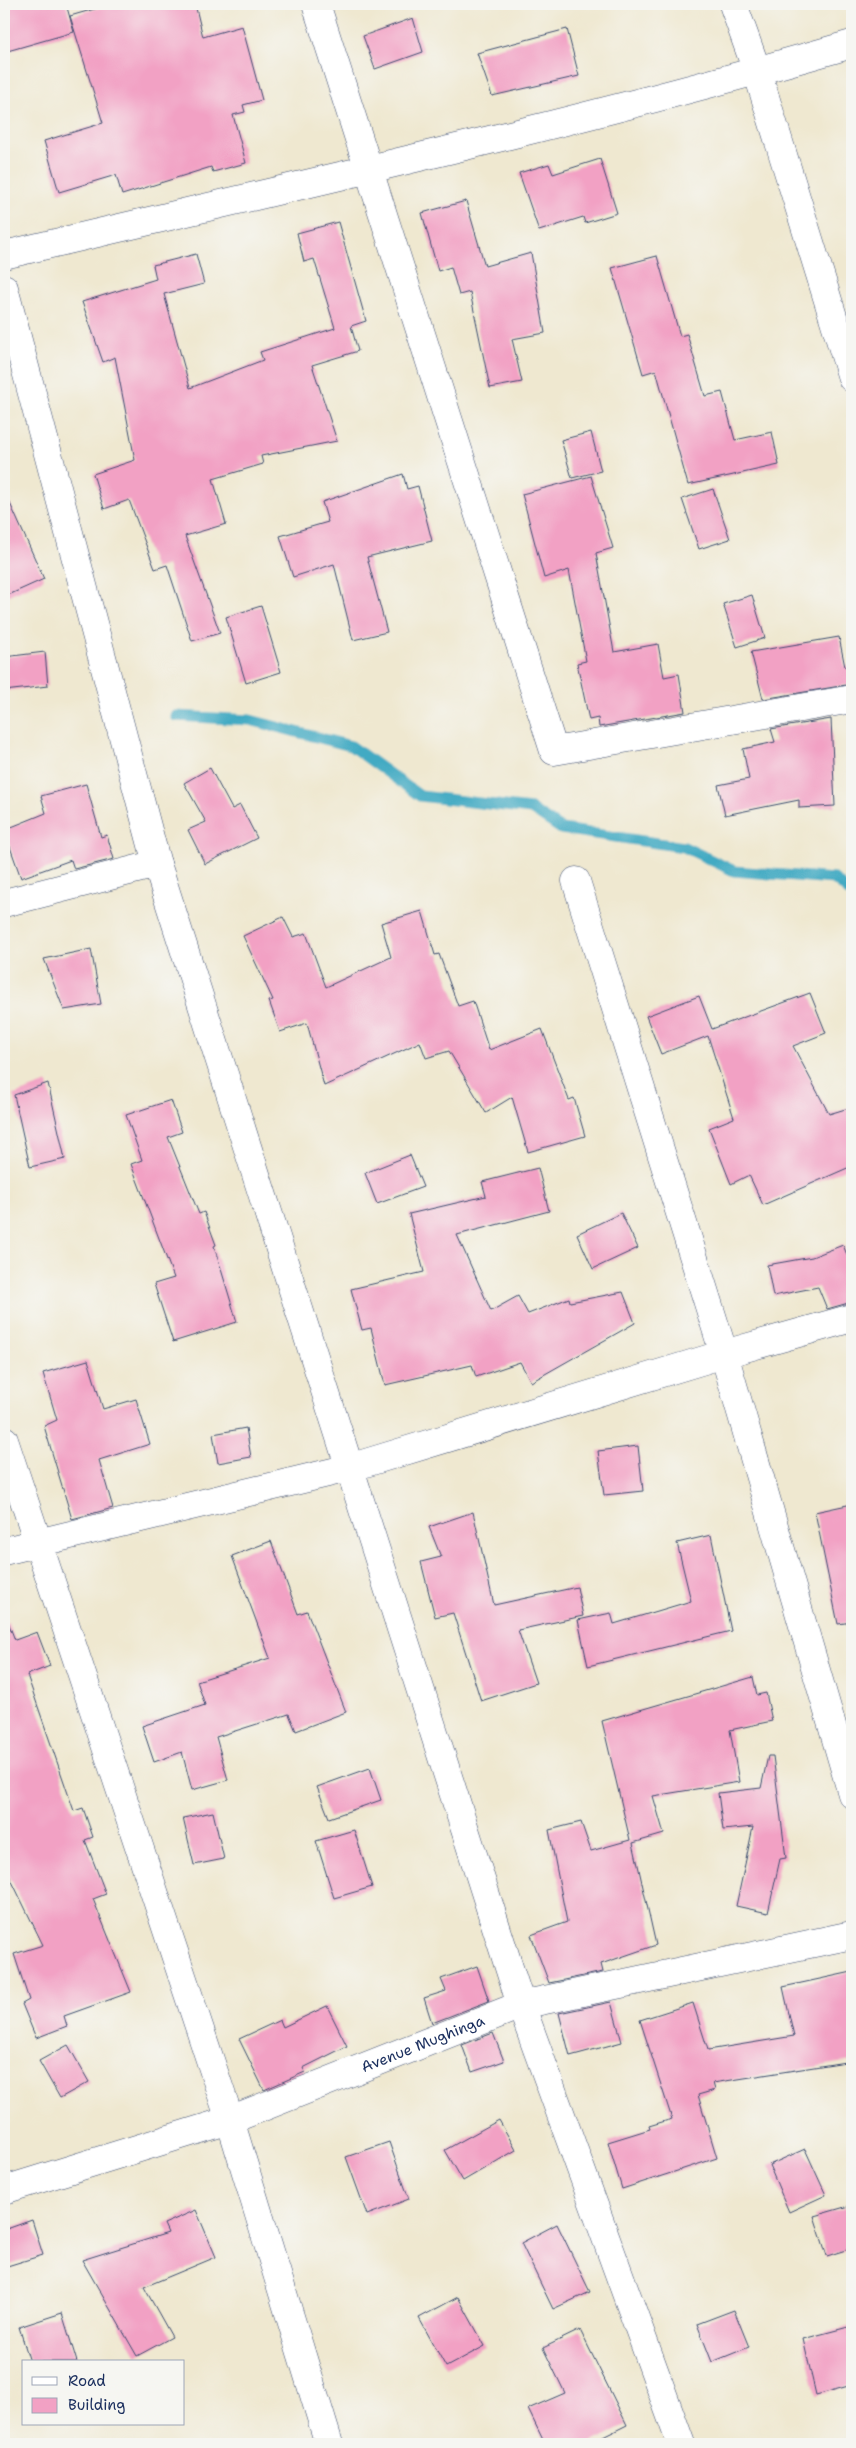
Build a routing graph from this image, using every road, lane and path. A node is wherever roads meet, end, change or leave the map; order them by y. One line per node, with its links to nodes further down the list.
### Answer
1 (316, 4): 5 (street)
2 (733, 4): 4 (street)
3 (852, 44): 4 (street)
4 (757, 71): 5 (street); 8 (street)
5 (369, 169): 6 (street); 9 (street)
6 (4, 255)
7 (4, 288): 10 (street)
8 (852, 378)
9 (852, 699)
10 (158, 864): 12 (street); 16 (street)
11 (576, 882): 14 (street)
12 (4, 903)
13 (852, 1318): 14 (street)
14 (724, 1354): 16 (street); 19 (street)
15 (4, 1440): 17 (street)
16 (349, 1468): 17 (street); 21 (street)
17 (36, 1542): 18 (street); 22 (street)
18 (4, 1551)
19 (852, 1794)
20 (852, 1935): 21 (street, Avenue Mughinga)
21 (521, 2005): 22 (street, Avenue Mughinga); 25 (street)
22 (230, 2120): 23 (street, Avenue Mughinga); 24 (street)
23 (4, 2190)
24 (329, 2444)
25 (680, 2444)

